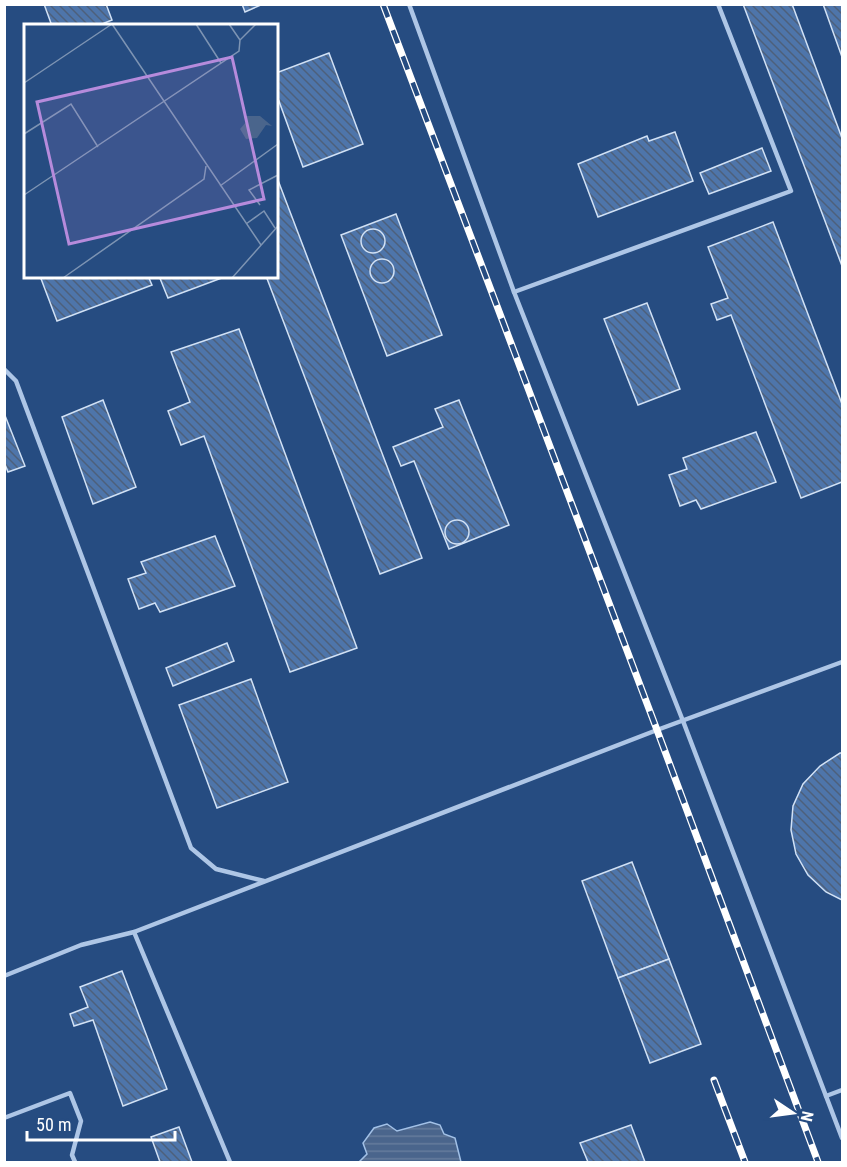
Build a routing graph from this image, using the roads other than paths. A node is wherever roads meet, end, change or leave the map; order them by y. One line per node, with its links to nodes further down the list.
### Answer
1 (409, 4): 3 (lane)
2 (718, 4): 3 (lane)
3 (514, 292): 6 (lane)
4 (4, 369): 7 (lane)
5 (843, 662): 6 (lane)
6 (683, 721): 7 (lane); 11 (lane)
7 (264, 881): 8 (lane)
8 (134, 932): 9 (lane); 15 (lane)
9 (4, 976)
10 (843, 1090): 11 (lane)
11 (826, 1096): 13 (lane)
12 (4, 1118): 14 (lane)
13 (843, 1138)
14 (75, 1162)
15 (230, 1162)

